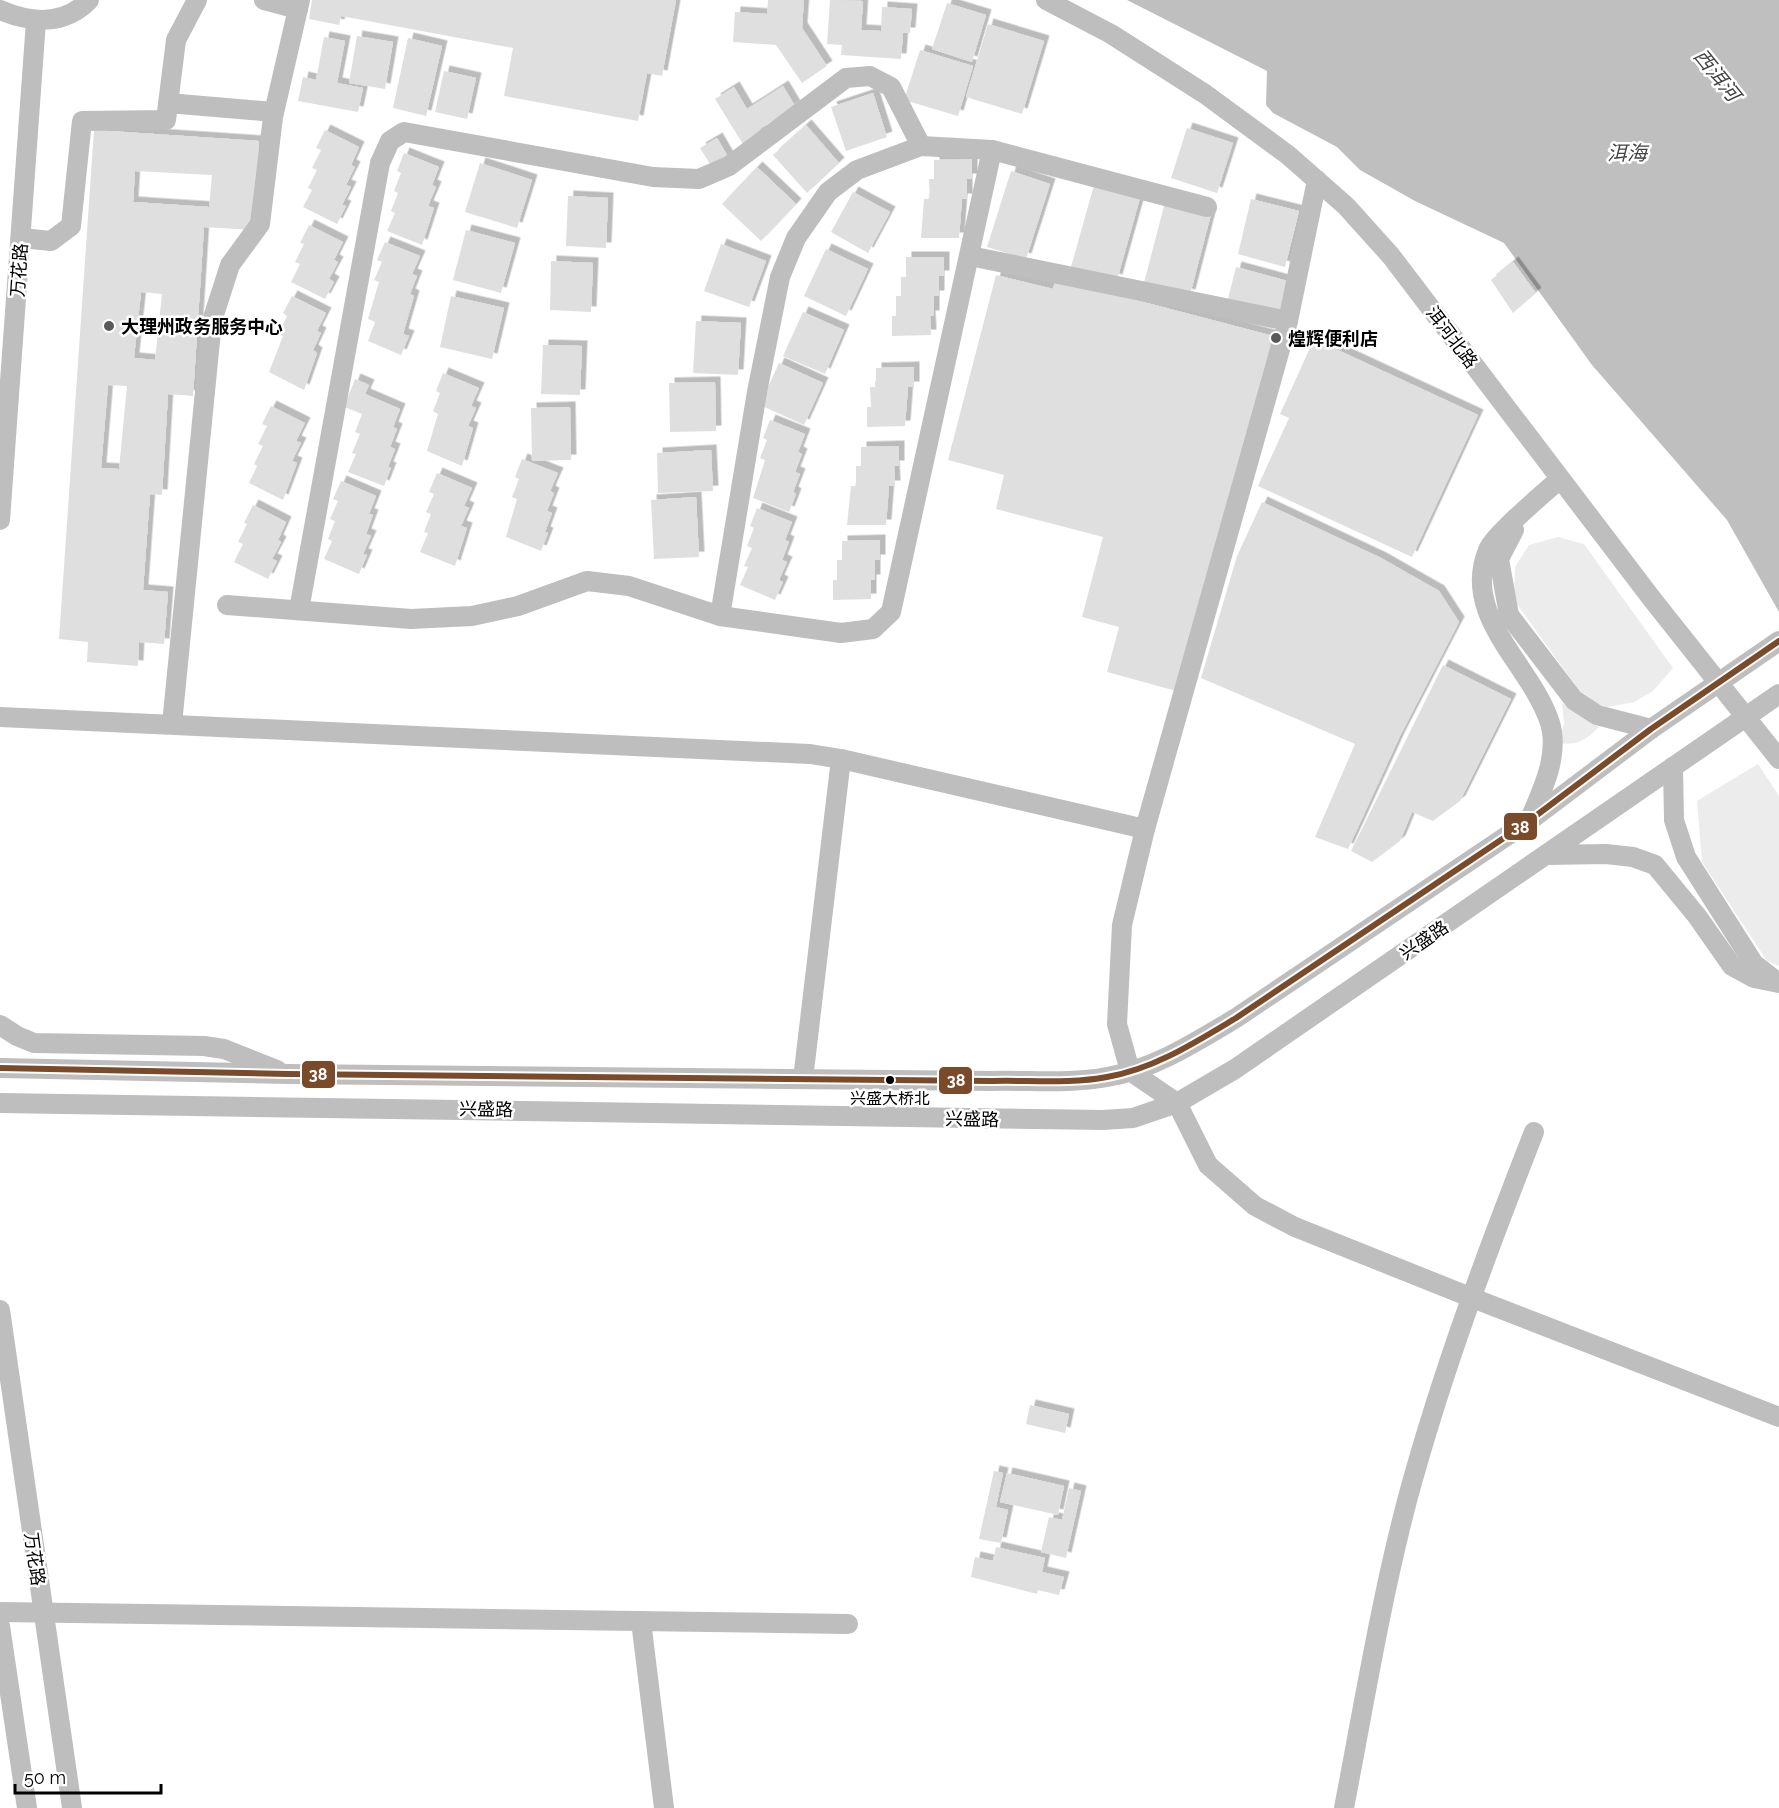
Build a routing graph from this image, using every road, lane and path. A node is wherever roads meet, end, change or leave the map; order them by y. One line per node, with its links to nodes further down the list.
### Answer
1 (89, 0): 7 (street)
2 (197, 0): 8 (street)
3 (264, 0): 5 (street)
4 (1046, 0): 12 (street, 洱河北路)
5 (299, 5): 9 (street)
6 (0, 10): 7 (street)
7 (36, 21): 14 (street, 万花路)
8 (168, 103): 9 (street); 14 (street)
9 (274, 112): 26 (street)
10 (921, 146): 11 (street); 21 (street); 22 (street)
11 (992, 150): 13 (street); 15 (street)
12 (1317, 180): 16 (street); 17 (street, 洱河北路)
13 (1207, 207)
14 (21, 238): 19 (street, 万花路)
15 (970, 256): 16 (street); 22 (street)
16 (1288, 321): 32 (street)
17 (1560, 478): 18 (street); 29 (street, 洱河北路)
18 (1521, 514): 27 (street); 31 (street)
19 (0, 520)
20 (226, 605): 21 (street)
21 (299, 610): 22 (street)
22 (720, 616)
23 (1779, 641): 27 (street, 兴盛路, bridge)
24 (1779, 694): 30 (street, 兴盛路, bridge)
25 (0, 717): 26 (street)
26 (172, 724): 28 (street)
27 (1651, 729): 31 (street, 兴盛路)
28 (842, 759): 32 (street); 39 (street)
29 (1779, 759)
30 (1673, 767): 33 (street, 兴盛路); 34 (street)
31 (1529, 821): 37 (street, 兴盛路)
32 (1145, 829): 37 (street)
33 (1546, 855): 34 (street); 41 (street, 兴盛路)
34 (1779, 983)
35 (0, 1024): 38 (street)
36 (0, 1068): 38 (street, 兴盛路)
37 (1130, 1071): 39 (street, 兴盛路); 41 (street)
38 (288, 1074): 39 (street, 兴盛路)
39 (803, 1079)
40 (0, 1103): 41 (street, 兴盛路)
41 (1177, 1103): 43 (street)
42 (1534, 1132): 43 (street)
43 (1470, 1298): 45 (street); 55 (street)
44 (0, 1310): 47 (street, 万花路)
45 (1779, 1417)
46 (0, 1612): 47 (street)
47 (43, 1613): 48 (street); 53 (street, 万花路)
48 (640, 1621): 49 (street); 54 (street)
49 (848, 1624)
50 (0, 1626): 51 (street)
51 (8, 1741): 52 (street)
52 (27, 1808)
53 (72, 1808)
54 (664, 1808)
55 (1344, 1808)

